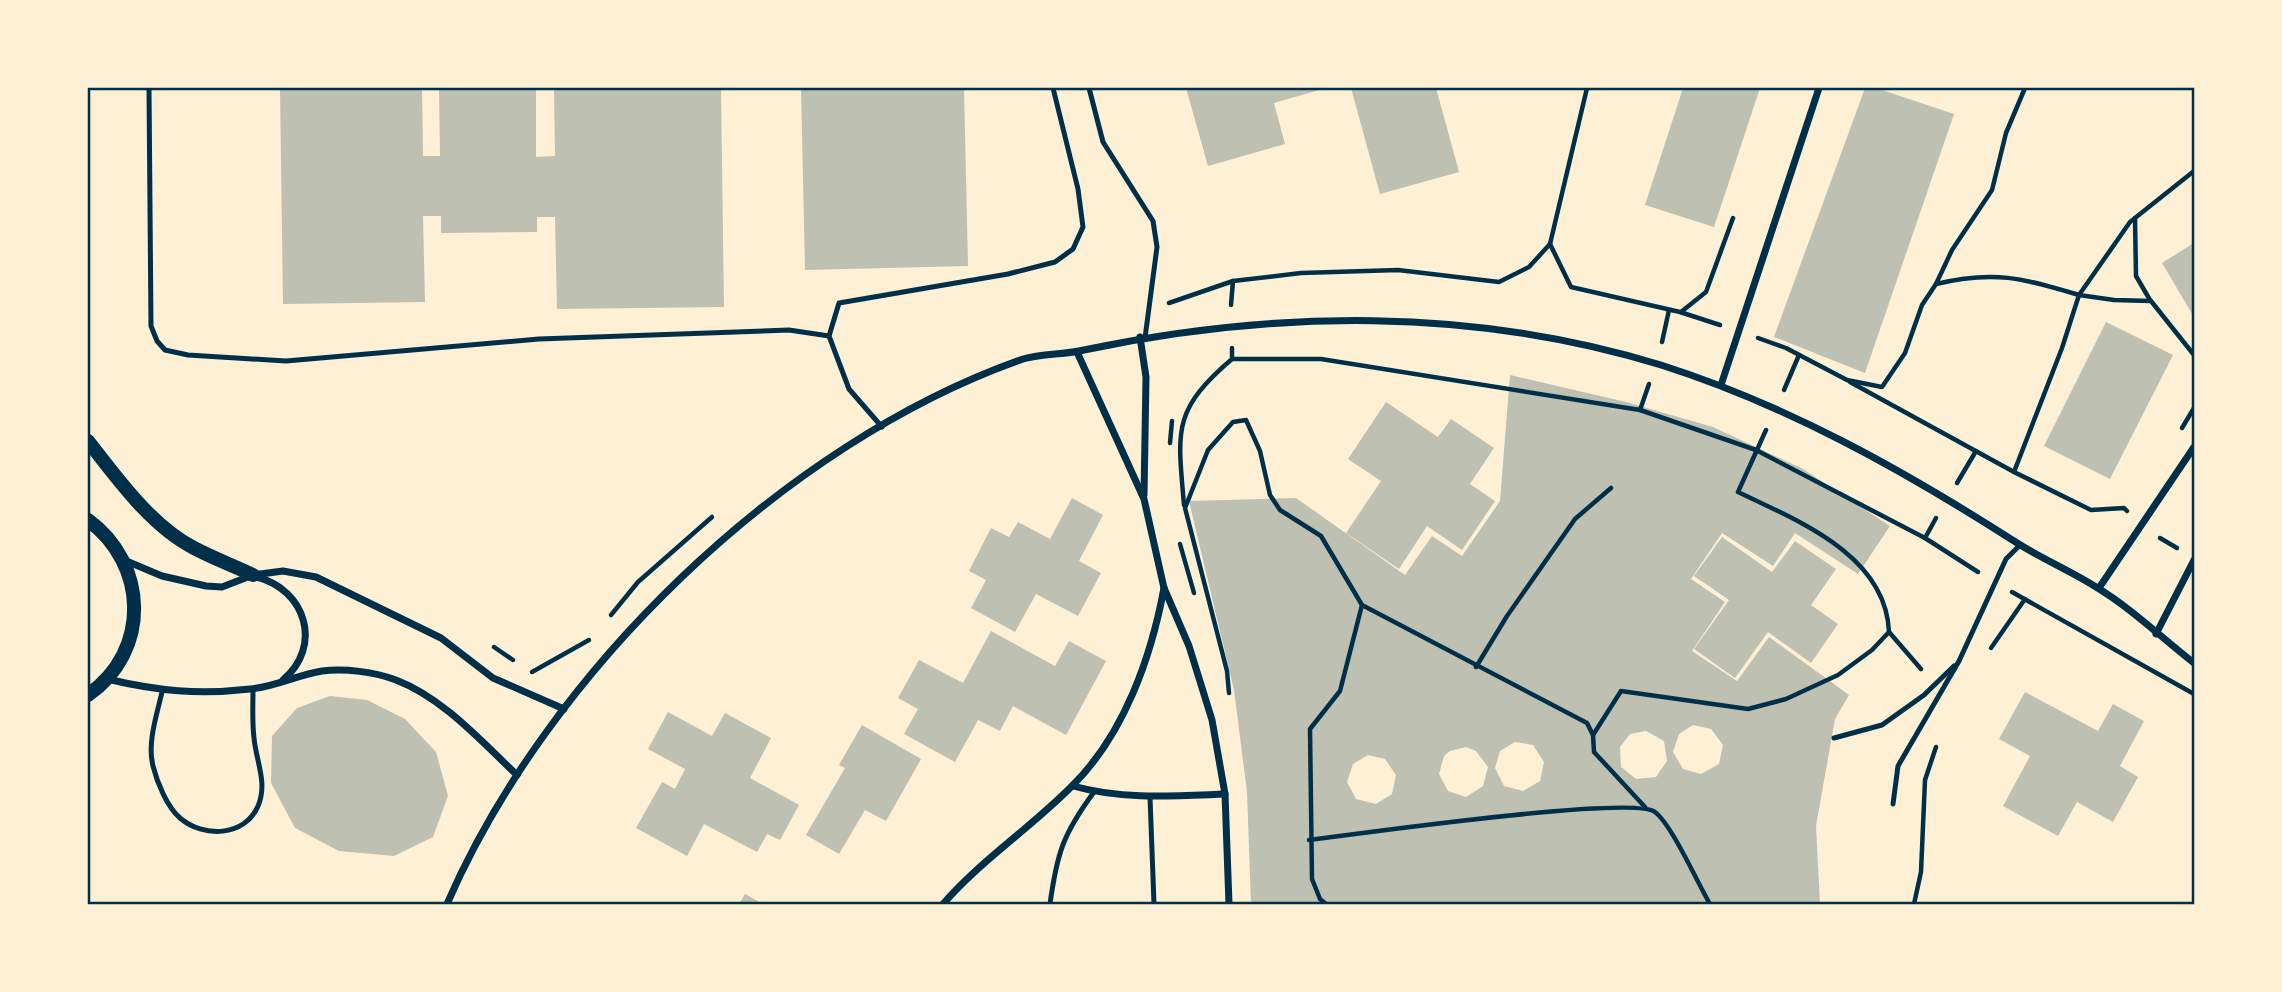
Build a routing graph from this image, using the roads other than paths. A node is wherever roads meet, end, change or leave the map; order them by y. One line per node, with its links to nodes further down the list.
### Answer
1 (149, 88): 5 (lane)
2 (1052, 88): 5 (lane)
3 (1088, 88): 6 (lane)
4 (1819, 88): 8 (street)
5 (829, 336): 9 (lane)
6 (1143, 338): 7 (street); 8 (street); 12 (street)
7 (1077, 352): 9 (street); 12 (street)
8 (1721, 385): 14 (street)
9 (882, 427): 28 (street)
10 (88, 441): 17 (main road)
11 (2194, 447): 19 (street)
12 (1144, 499): 18 (street)
13 (88, 520): 15 (main road)
14 (2020, 545): 19 (street); 21 (lane)
15 (123, 559): 17 (street); 23 (main road)
16 (2194, 560): 20 (street)
17 (253, 575): 24 (street); 28 (street)
18 (1164, 588): 31 (street); 33 (street)
19 (2099, 588): 20 (street)
20 (2156, 634): 22 (street)
21 (1959, 661): 29 (lane); 35 (lane)
22 (2194, 663)
23 (107, 679): 26 (street); 27 (main road)
24 (278, 684): 25 (street); 30 (street)
25 (253, 689): 26 (street); 26 (lane)
26 (162, 692)
27 (88, 695)
28 (564, 709): 30 (street)
29 (1835, 737)
30 (517, 775): 36 (street)
31 (1073, 786): 32 (street); 37 (street)
32 (1094, 792): 34 (street); 38 (lane)
33 (1225, 794): 34 (street); 40 (street)
34 (1150, 797): 39 (lane)
35 (1893, 804)
36 (447, 905)
37 (943, 905)
38 (1050, 905)
39 (1154, 905)
40 (1229, 905)

